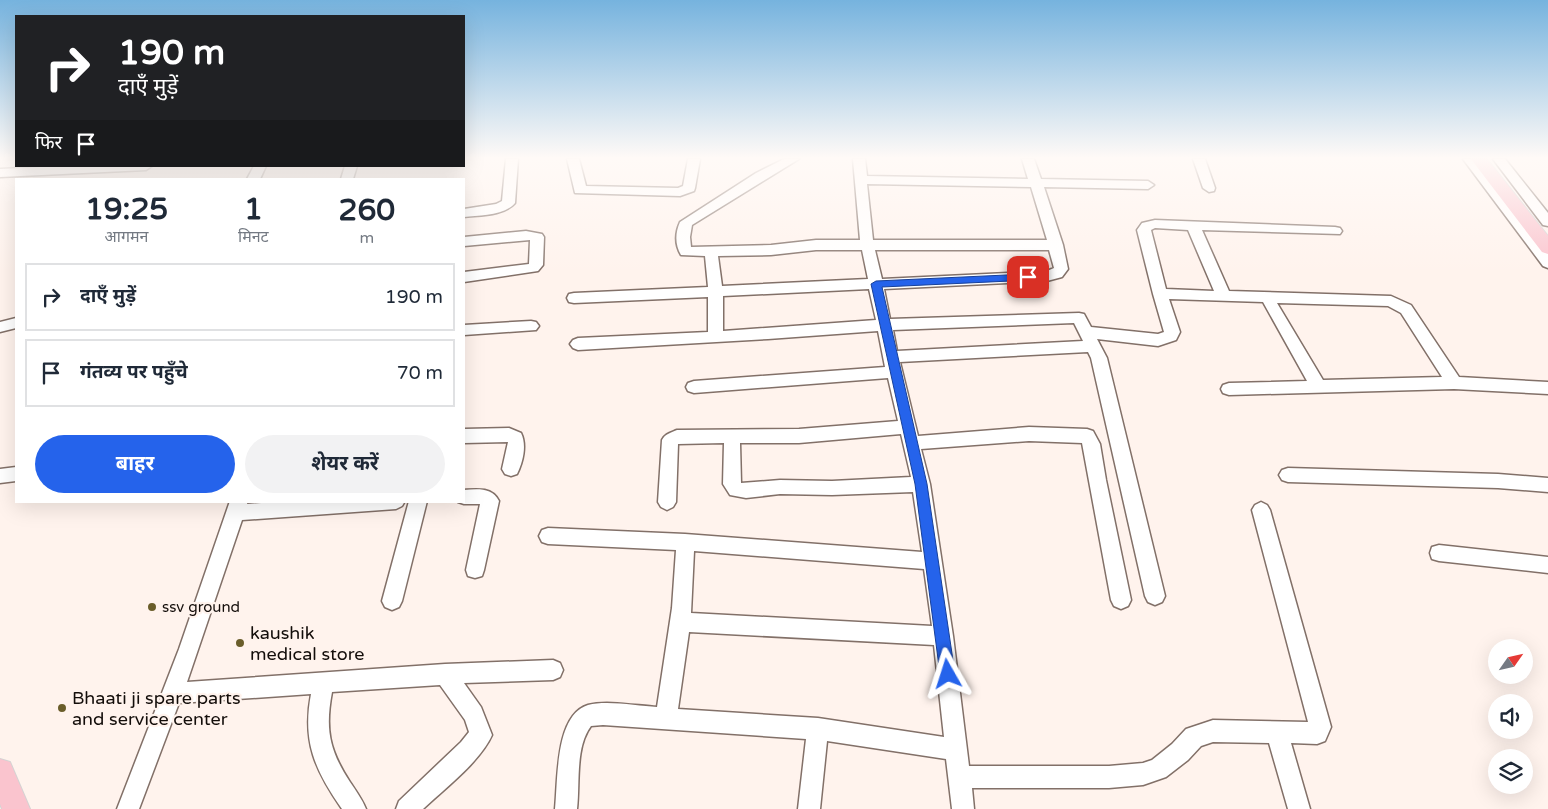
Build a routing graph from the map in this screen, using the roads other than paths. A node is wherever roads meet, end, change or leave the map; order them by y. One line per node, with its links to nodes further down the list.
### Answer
1 (509, 197): 8 (street)
2 (727, 197): 16 (street)
3 (862, 197): 14 (street)
4 (1040, 197): 13 (street)
5 (1498, 197): 17 (street)
6 (1508, 197): 15 (main road)
7 (1528, 197): 9 (street)
8 (465, 213)
9 (1548, 222)
10 (1193, 225): 11 (street); 21 (street); 22 (street)
11 (1335, 230)
12 (465, 241): 18 (street)
13 (1056, 245): 14 (street); 19 (street)
14 (869, 246): 16 (street); 19 (street)
15 (1548, 248)
16 (711, 252): 20 (street)
17 (1548, 263)
18 (465, 277)
19 (876, 284): 20 (street); 26 (street)
20 (715, 292): 23 (street); 30 (street)
21 (1160, 294): 22 (street); 31 (street)
22 (1224, 296): 24 (street)
23 (574, 298)
24 (1268, 299): 34 (street); 36 (street)
25 (15, 324): 28 (street)
26 (885, 325): 30 (street); 31 (street); 33 (street)
27 (532, 326): 29 (street)
28 (0, 327)
29 (465, 330)
30 (716, 336): 32 (street)
31 (1090, 339): 33 (street); 42 (street)
32 (578, 344)
33 (893, 364): 35 (street); 39 (street)
34 (1454, 383): 36 (street); 37 (street)
35 (694, 387)
36 (1319, 387): 38 (street)
37 (1548, 388)
38 (1229, 390)
39 (910, 435): 41 (street); 43 (street); 48 (street)
40 (465, 436): 44 (street)
41 (732, 438): 48 (street); 51 (street)
42 (1118, 439): 43 (street); 62 (street)
43 (1092, 444): 63 (street)
44 (511, 469)
45 (15, 474): 47 (street)
46 (1288, 475): 49 (street)
47 (0, 476)
48 (921, 484): 59 (street)
49 (1548, 485)
50 (465, 497): 61 (street)
51 (667, 502)
52 (343, 503): 54 (street)
53 (417, 503): 64 (street)
54 (237, 507): 70 (street)
55 (1261, 510): 73 (street)
56 (548, 536): 57 (street)
57 (686, 542): 59 (street); 65 (street)
58 (1439, 553): 60 (street)
59 (932, 561): 66 (street)
60 (1548, 565)
61 (476, 570)
62 (1156, 596)
63 (1121, 600)
64 (392, 601)
65 (680, 622): 66 (street); 71 (street)
66 (943, 636): 74 (street)
67 (552, 670): 68 (street)
68 (445, 674): 69 (street); 80 (street)
69 (323, 682): 70 (street); 79 (street)
70 (173, 692): 78 (street)
71 (666, 719): 72 (street); 81 (street)
72 (818, 729): 74 (street); 82 (street)
73 (1277, 733): 76 (street); 84 (street)
74 (956, 750): 76 (street)
75 (0, 772): 77 (main road)
76 (960, 776): 83 (street)
77 (16, 809)
78 (128, 809)
79 (354, 809)
80 (407, 809)
81 (566, 809)
82 (809, 809)
83 (964, 809)
84 (1299, 809)

